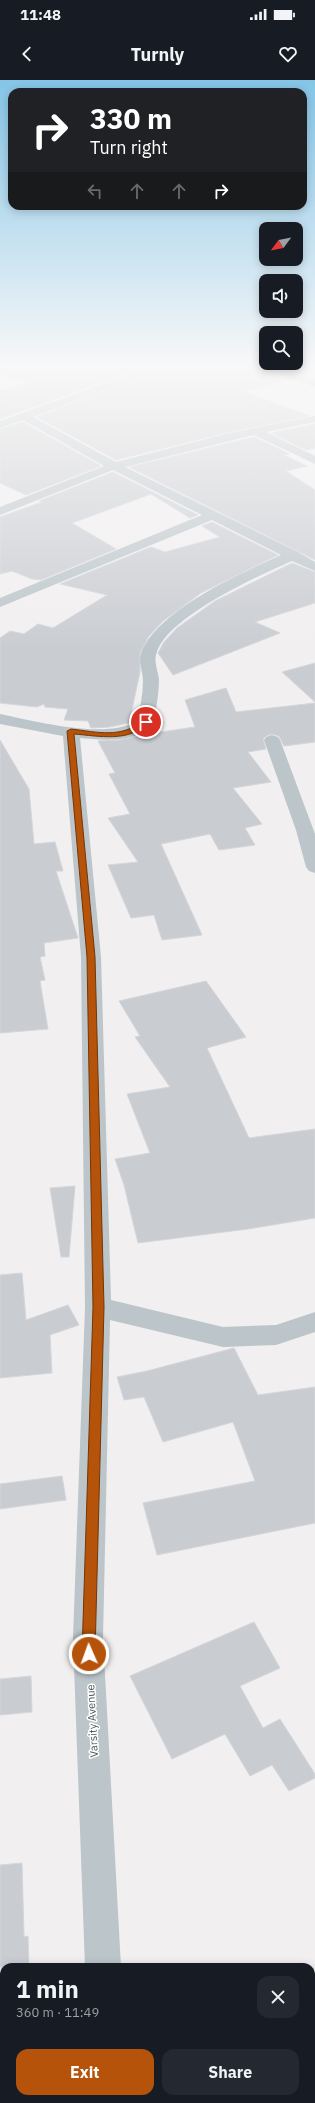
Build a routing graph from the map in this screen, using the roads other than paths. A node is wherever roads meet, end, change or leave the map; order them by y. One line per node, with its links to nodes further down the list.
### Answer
1 (109, 463): 3 (street)
2 (125, 463): 3 (street)
3 (114, 466): 4 (street); 5 (street)
4 (0, 511)
5 (213, 515): 6 (street); 8 (street)
6 (293, 555): 7 (street); 10 (street)
7 (315, 567)
8 (0, 603)
9 (0, 720): 10 (street)
10 (71, 731): 14 (street, Varsity Avenue)
11 (272, 740): 12 (street)
12 (310, 829): 13 (street)
13 (315, 867)
14 (98, 1307): 15 (street); 16 (street, Varsity Avenue)
15 (315, 1322)
16 (103, 1963)

